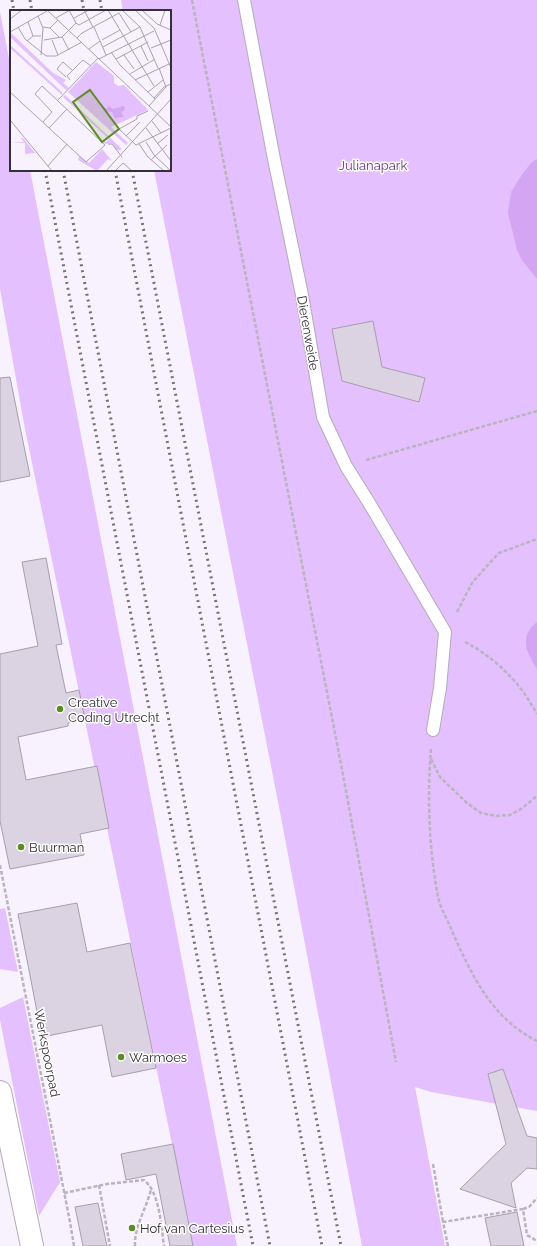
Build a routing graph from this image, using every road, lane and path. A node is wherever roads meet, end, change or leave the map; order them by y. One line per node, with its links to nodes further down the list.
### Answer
1 (192, 0): 13 (path)
2 (244, 0): 4 (lane, Dierenweide)
3 (537, 411): 4 (path)
4 (346, 466): 6 (lane, Dierenweide)
5 (537, 539): 6 (path)
6 (445, 632): 7 (path); 8 (lane)
7 (537, 714)
8 (433, 730): 9 (path)
9 (430, 758): 10 (path); 12 (path)
10 (537, 796)
11 (0, 865): 18 (path, Werkspoorpad)
12 (537, 1041)
13 (396, 1062)
14 (0, 1092): 23 (street)
15 (433, 1164): 21 (path)
16 (99, 1185): 17 (path); 18 (path); 25 (path)
17 (151, 1189): 26 (path); 27 (path)
18 (64, 1193): 24 (path, Werkspoorpad)
19 (537, 1198): 20 (path)
20 (523, 1209): 21 (path); 22 (path)
21 (444, 1222): 28 (path)
22 (537, 1241)
23 (32, 1246)
24 (74, 1246)
25 (110, 1246)
26 (135, 1246)
27 (164, 1246)
28 (448, 1246)

